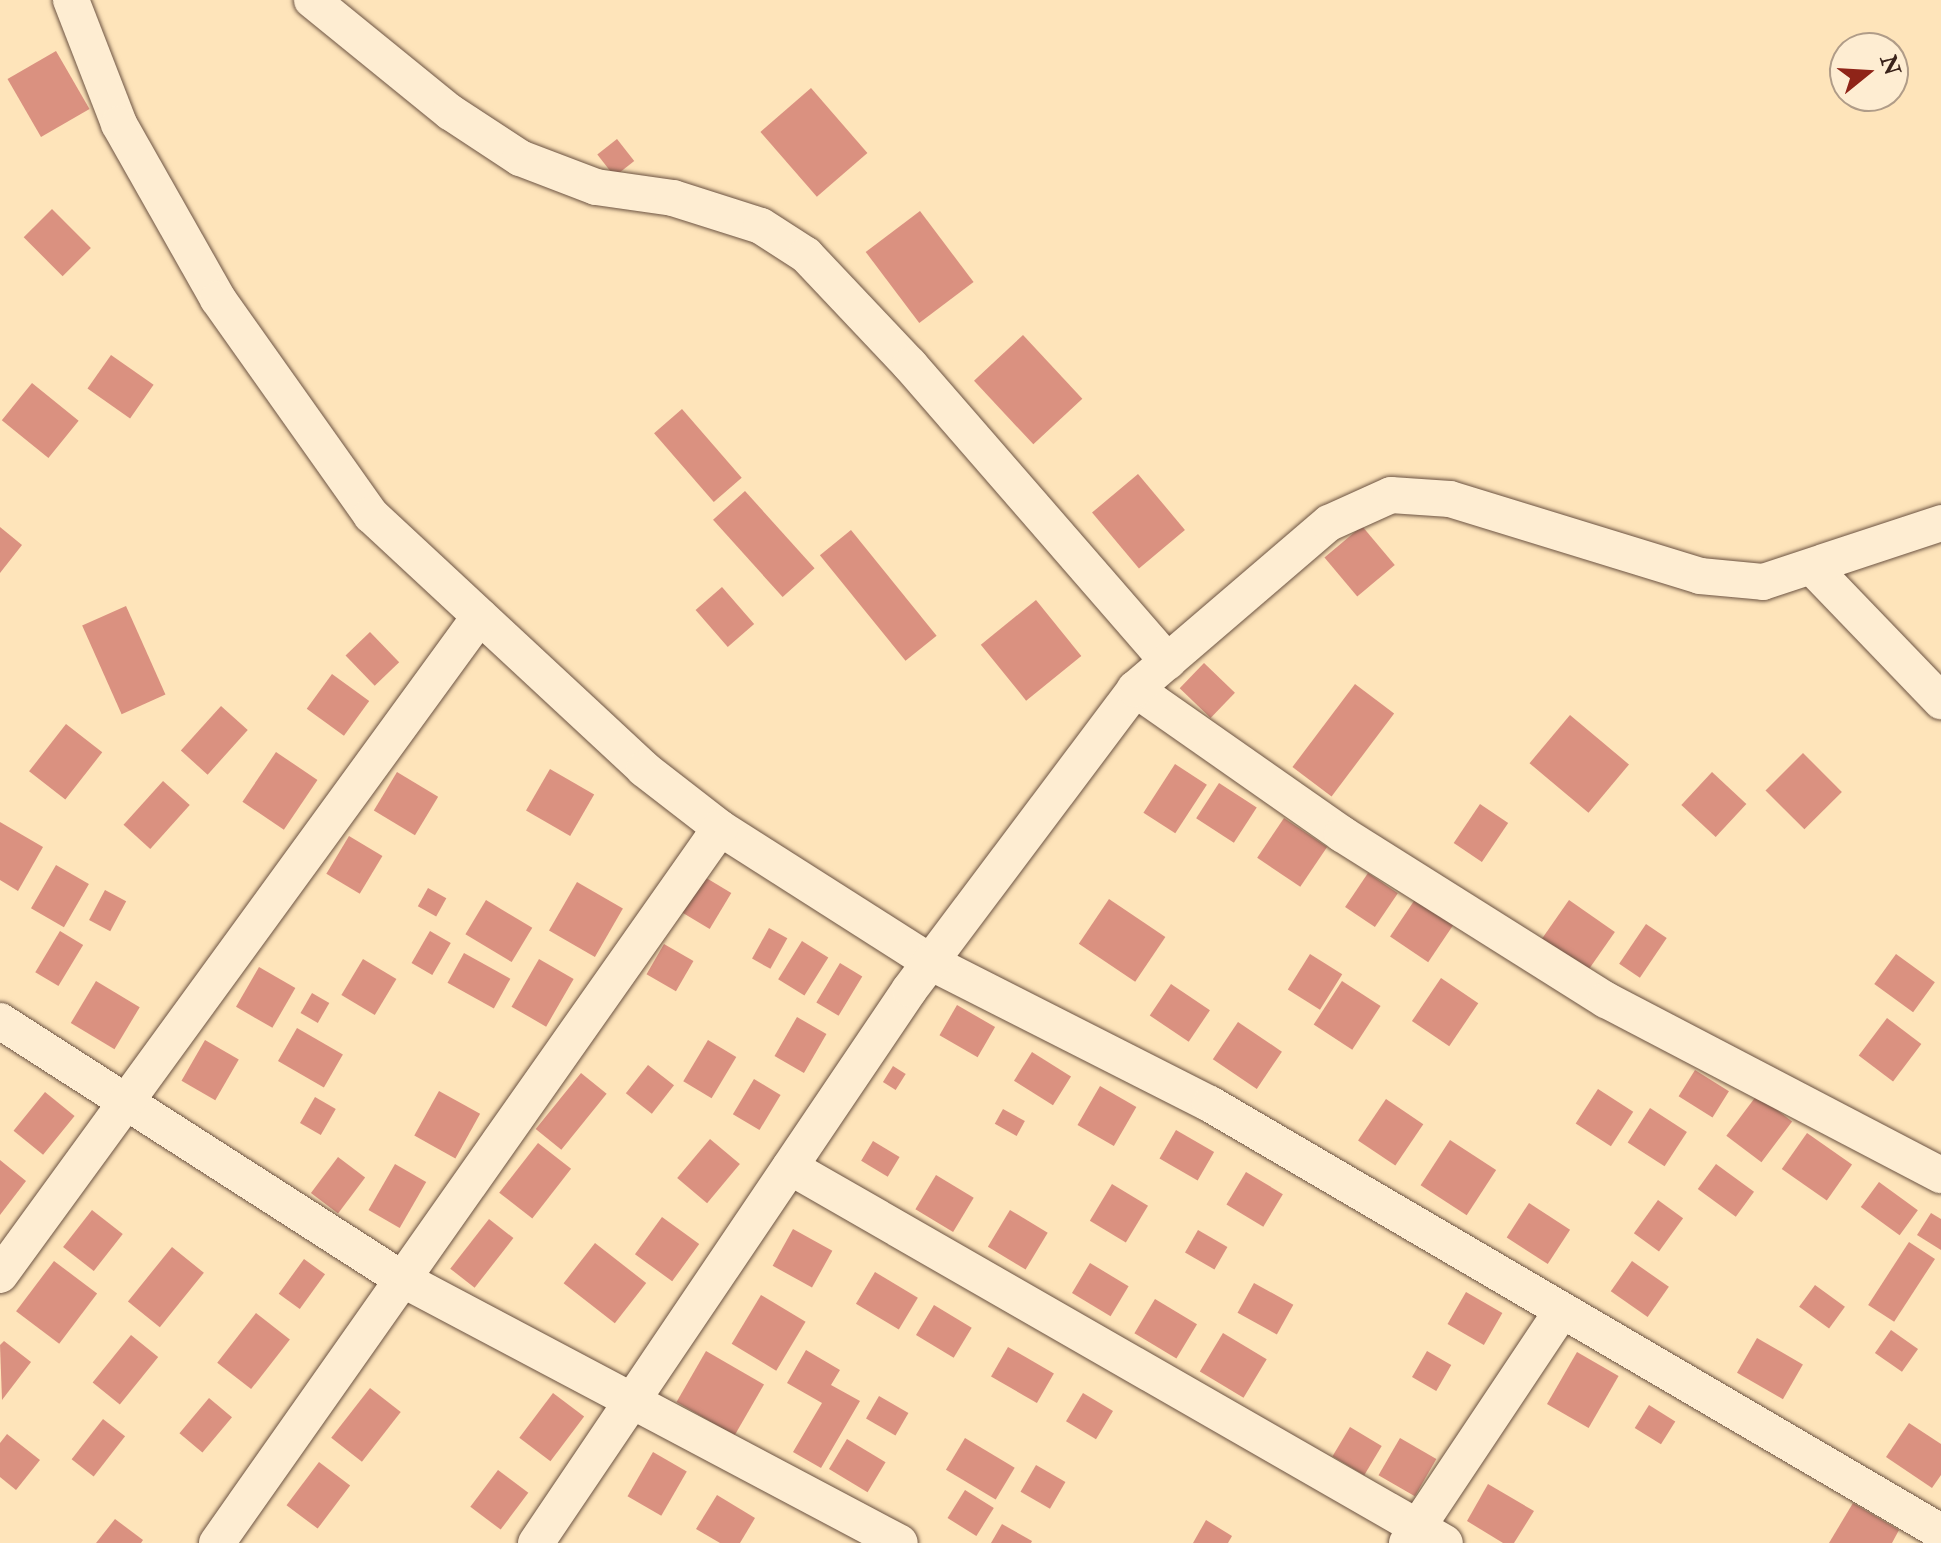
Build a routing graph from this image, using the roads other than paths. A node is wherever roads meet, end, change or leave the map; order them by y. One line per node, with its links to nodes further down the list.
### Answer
1 (71, 0): 5 (street)
2 (312, 0): 6 (street)
3 (1941, 523): 4 (street)
4 (1813, 568): 6 (street); 8 (street)
5 (480, 616): 9 (street); 12 (street)
6 (1168, 662): 7 (street)
7 (1135, 689): 10 (street); 14 (street)
8 (1941, 701)
9 (720, 828): 10 (street); 16 (street)
10 (930, 962): 13 (street); 17 (street)
11 (0, 1021): 12 (street)
12 (126, 1102): 15 (street); 16 (street)
13 (790, 1167): 18 (street); 20 (street)
14 (1941, 1175)
15 (0, 1275)
16 (404, 1280): 18 (street); 21 (street)
17 (1562, 1311): 19 (street); 20 (street)
18 (632, 1402): 22 (street); 23 (street)
19 (1941, 1532)
20 (1423, 1538)
21 (217, 1543)
22 (536, 1543)
23 (900, 1543)

